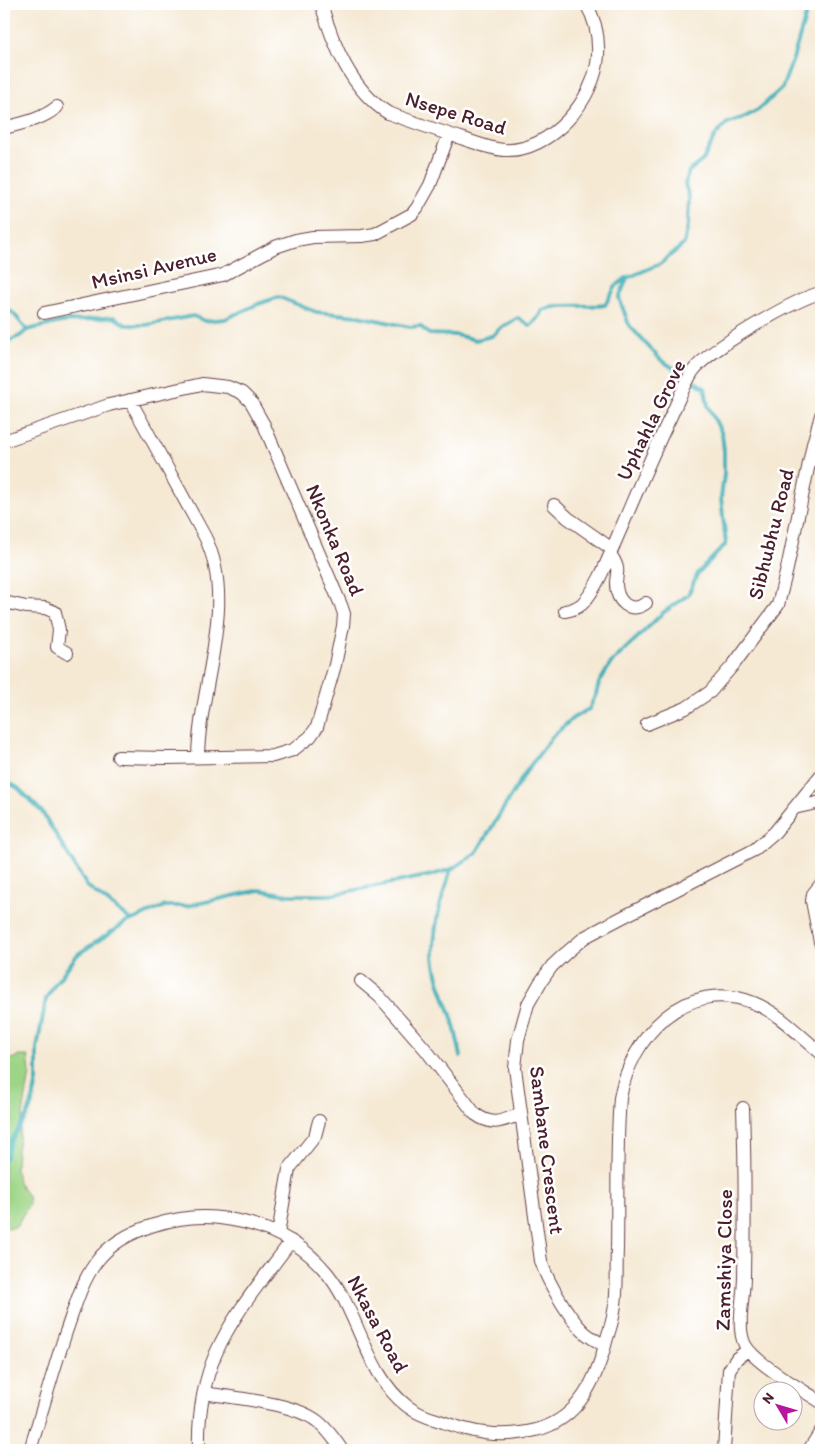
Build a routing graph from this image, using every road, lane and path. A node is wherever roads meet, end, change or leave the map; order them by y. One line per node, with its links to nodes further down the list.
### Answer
1 (322, 4): 5 (street, Nsepe Road)
2 (586, 4): 5 (street, Nsepe Road)
3 (57, 107): 4 (street)
4 (4, 128)
5 (449, 134): 7 (street, Msinsi Avenue)
6 (821, 293): 12 (street, Uphahla Grove)
7 (44, 313)
8 (130, 400): 10 (street, Nkonka Road); 19 (street); 19 (street, Nkonka Road)
9 (821, 415): 17 (street, Sibhubhu Road)
10 (4, 441)
11 (554, 505): 12 (street)
12 (611, 552): 14 (street); 15 (street, Uphahla Grove)
13 (4, 602): 16 (street)
14 (646, 603)
15 (565, 611)
16 (67, 653)
17 (647, 724)
18 (118, 757): 19 (street, Nkonka Road)
19 (198, 757)
20 (821, 775): 22 (street, Sambane Crescent)
21 (821, 802): 22 (street)
22 (794, 808): 28 (street, Sambane Crescent)
23 (821, 884): 24 (street)
24 (820, 942)
25 (361, 981): 28 (street)
26 (821, 1053): 32 (street, Nkasa Road)
27 (743, 1108): 33 (street, Zamshiya Close)
28 (520, 1114): 32 (street, Sambane Crescent)
29 (319, 1121): 30 (street)
30 (278, 1234): 31 (street, Nkasa Road); 37 (street, Nkasa Road)
31 (291, 1241): 32 (street, Nkasa Road); 34 (street)
32 (605, 1346)
33 (748, 1350): 35 (street, Zamshiya Close); 40 (street)
34 (204, 1393): 38 (street); 39 (street)
35 (821, 1402)
36 (821, 1431): 41 (street)
37 (30, 1450)
38 (199, 1450)
39 (342, 1450)
40 (724, 1450)
41 (809, 1450)

